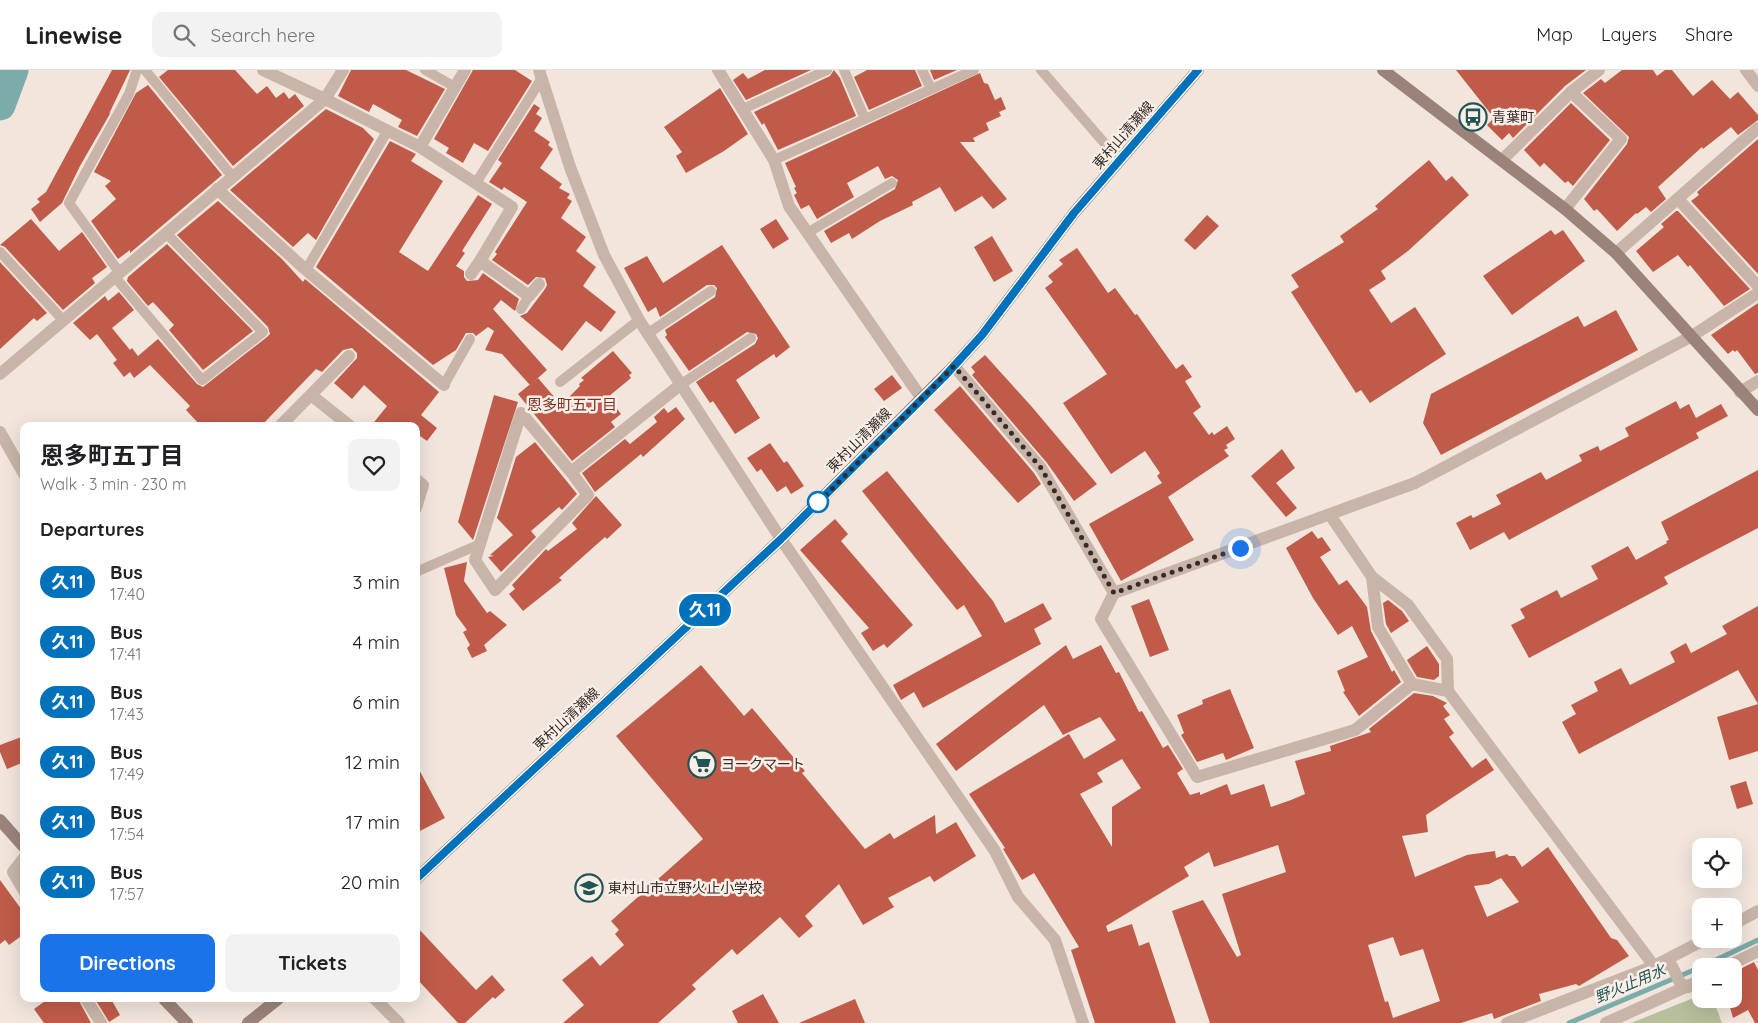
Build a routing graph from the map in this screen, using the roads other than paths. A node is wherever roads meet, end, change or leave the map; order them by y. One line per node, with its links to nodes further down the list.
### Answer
1 (138, 70): 43 (lane)
2 (145, 70): 31 (lane)
3 (263, 70): 22 (street)
4 (343, 70): 22 (street)
5 (425, 70): 19 (lane)
6 (465, 70): 19 (street)
7 (718, 70): 23 (street)
8 (827, 70): 23 (lane)
9 (844, 70): 24 (lane)
10 (922, 70): 20 (lane)
11 (974, 70): 20 (lane)
12 (1041, 70): 30 (lane)
13 (1198, 70): 30 (main road, 東村山清瀬線)
14 (1383, 70): 29 (main road)
15 (1599, 70): 21 (street)
16 (1746, 70): 18 (street)
17 (540, 74): 32 (lane); 52 (street)
18 (1758, 86)
19 (455, 87): 27 (street)
20 (931, 89): 24 (lane)
21 (1571, 92): 29 (street); 36 (street)
22 (325, 98): 26 (street); 31 (street)
23 (743, 109): 28 (street)
24 (865, 119): 28 (lane)
25 (1758, 128): 35 (street)
26 (388, 130): 27 (street); 42 (lane)
27 (420, 147): 32 (street)
28 (774, 160): 38 (street)
29 (1502, 160): 36 (main road)
30 (1120, 161): 58 (main road, 東村山清瀬線)
31 (232, 176): 34 (street)
32 (476, 183): 41 (street)
33 (892, 183): 38 (lane)
34 (217, 189): 37 (street); 42 (street)
35 (1678, 199): 40 (street); 46 (street)
36 (1565, 209): 40 (main road)
37 (166, 233): 43 (street); 43 (lane)
38 (807, 233): 66 (street)
39 (0, 252): 51 (lane)
40 (1616, 254): 54 (main road)
41 (480, 261): 44 (street); 49 (street)
42 (306, 270): 62 (street)
43 (117, 274): 51 (street)
44 (471, 274)
45 (539, 284): 49 (street)
46 (1758, 286)
47 (711, 291): 53 (lane)
48 (1758, 293): 54 (street)
49 (529, 296): 50 (lane)
50 (521, 309)
51 (63, 320): 59 (street)
52 (639, 320): 53 (street); 61 (lane)
53 (647, 334): 63 (street)
54 (1692, 336): 64 (main road); 75 (street)
55 (751, 338): 63 (lane)
56 (470, 339): 62 (lane)
57 (349, 356): 65 (street)
58 (954, 366): 66 (main road, 東村山清瀬線); 80 (street)
59 (0, 374)
60 (1758, 381): 64 (street)
61 (560, 382)
62 (444, 385)
63 (680, 386): 72 (street); 76 (street)
64 (1740, 392): 67 (main road)
65 (311, 395): 68 (street); 69 (street)
66 (922, 399): 76 (main road, 東村山清瀬線)
67 (1758, 410)
68 (284, 422)
69 (345, 422)
70 (2, 439): 71 (street)
71 (20, 468)
72 (572, 472): 77 (street); 77 (street)
73 (420, 482): 74 (street)
74 (420, 495)
75 (1330, 516): 79 (street); 80 (street)
76 (781, 539): 86 (main road, 東村山清瀬線); 104 (street)
77 (480, 544): 78 (lane)
78 (420, 570)
79 (1372, 577): 81 (street); 82 (street)
80 (1114, 593): 81 (street)
81 (1412, 684): 82 (street)
82 (1448, 691): 93 (street)
83 (0, 820): 84 (main road)
84 (20, 842)
85 (20, 863): 87 (street)
86 (420, 875)
87 (20, 884)
88 (1758, 911): 89 (street)
89 (1742, 920)
90 (1692, 946): 93 (street)
91 (1758, 951): 92 (street)
92 (1742, 959)
93 (1654, 966): 95 (street); 105 (street)
94 (1692, 983): 95 (street)
95 (1684, 985): 106 (street)
96 (88, 1002): 100 (street)
97 (167, 1002): 101 (main road)
98 (274, 1002): 102 (main road)
99 (378, 1002): 103 (street)
100 (101, 1023)
101 (187, 1023)
102 (248, 1023)
103 (399, 1023)
104 (1083, 1023)
105 (1508, 1023)
106 (1606, 1023)

